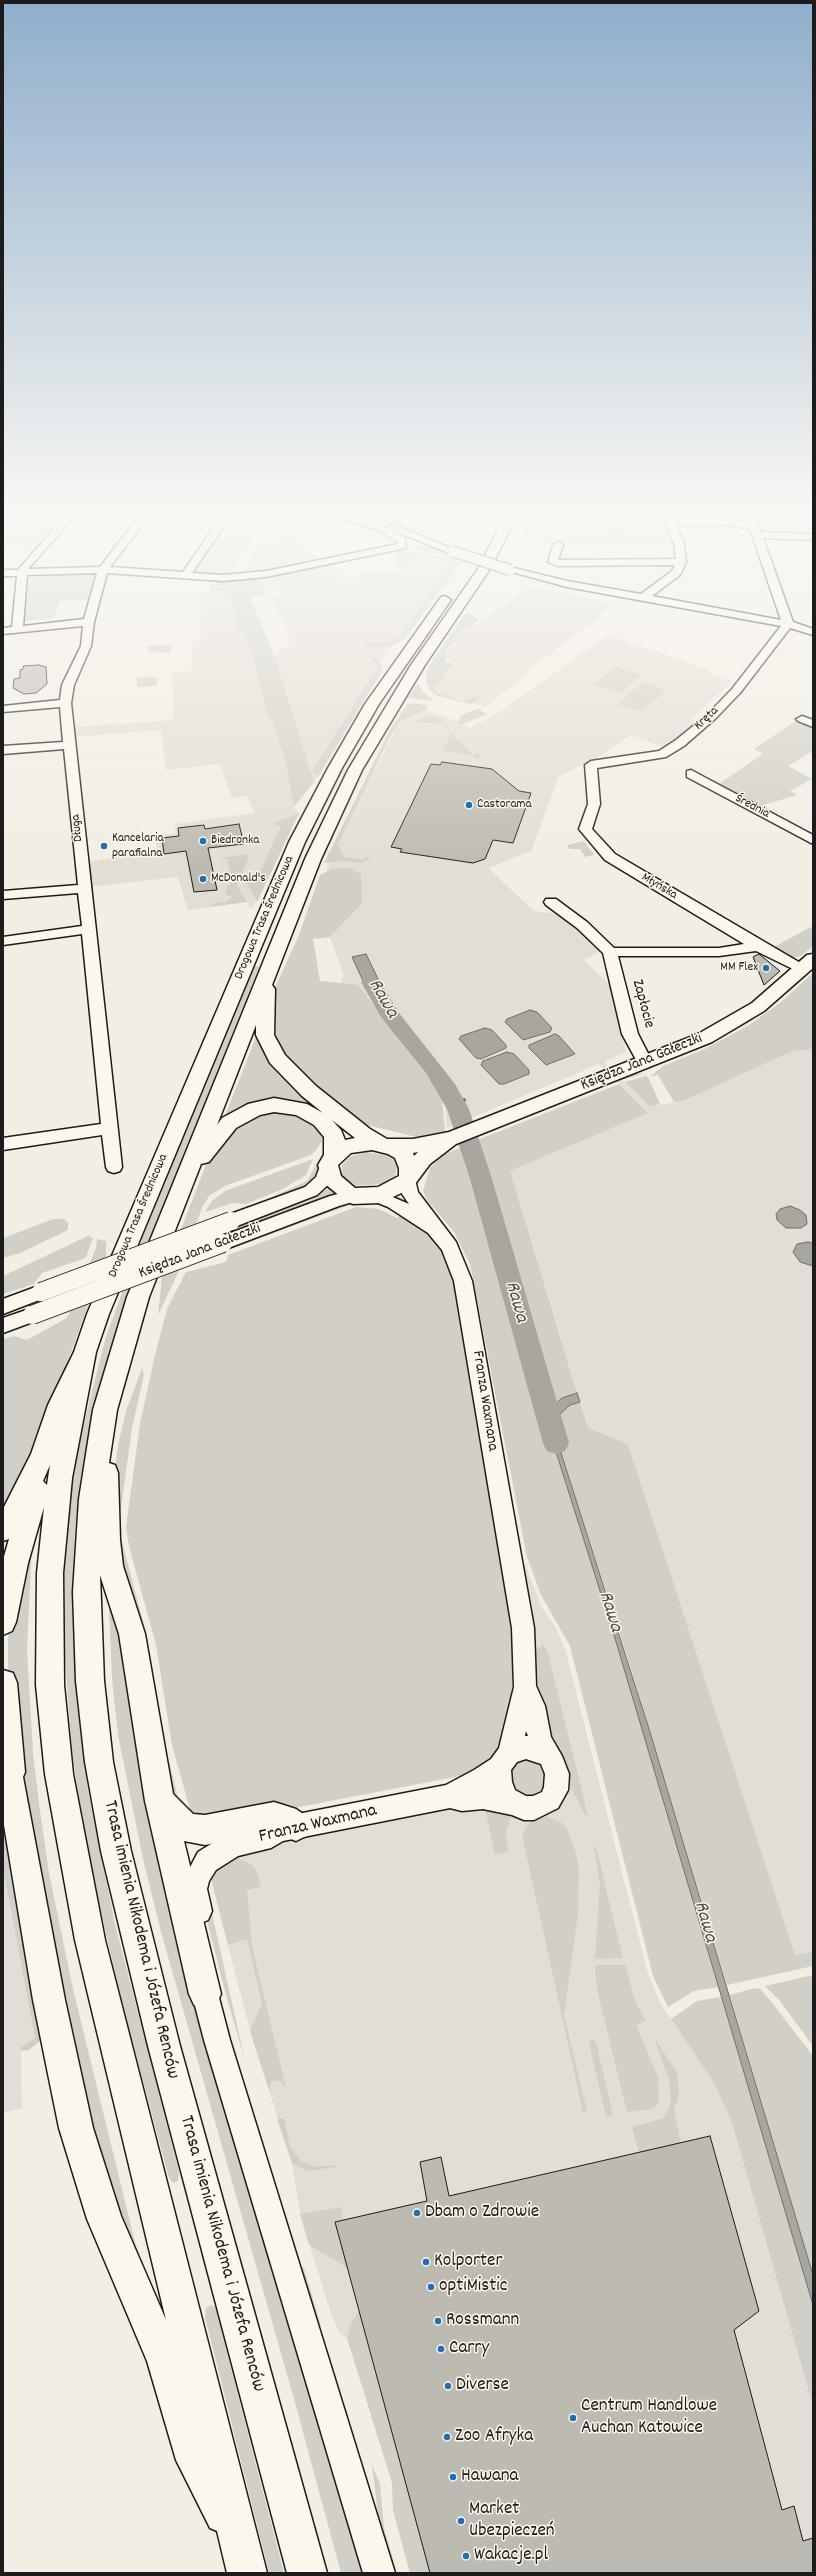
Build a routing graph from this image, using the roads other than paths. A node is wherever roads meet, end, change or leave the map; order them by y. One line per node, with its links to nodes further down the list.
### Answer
1 (14, 630): 6 (street)
2 (88, 630): 7 (street, Długa)
3 (424, 630): 38 (main road, Drogowa Trasa Średnicowa)
4 (442, 630): 22 (main road, Drogowa Trasa Średnicowa)
5 (783, 630): 11 (street, Kręta)
6 (3, 631)
7 (65, 703): 8 (street); 9 (street, Długa)
8 (3, 709)
9 (69, 745): 10 (street); 14 (street, Długa)
10 (3, 750)
11 (595, 764): 19 (street, Młyńska)
12 (691, 774): 13 (street, Średnia)
13 (813, 840)
14 (84, 889): 15 (street); 17 (street, Długa)
15 (3, 895)
16 (551, 902): 20 (street)
17 (88, 929): 18 (street); 24 (street, Długa)
18 (3, 941)
19 (758, 946): 20 (street); 21 (street, Młyńska)
20 (610, 952): 23 (street, Zapłocie)
21 (808, 963): 23 (main road, Księdza Jana Gałeczki)
22 (266, 972): 27 (main road); 30 (main road, Drogowa Trasa Średnicowa)
23 (645, 1062): 25 (main road, Księdza Jana Gałeczki)
24 (110, 1128): 26 (street); 29 (street, Długa)
25 (453, 1138): 27 (main road, Księdza Jana Gałeczki); 31 (main road, Księdza Jana Gałeczki)
26 (3, 1144)
27 (386, 1146): 28 (main road); 31 (main road)
28 (331, 1160): 30 (main road); 33 (main road); 36 (street, Księdza Jana Gałeczki, bridge)
29 (114, 1167)
30 (186, 1174): 35 (main road, Drogowa Trasa Średnicowa)
31 (408, 1178): 32 (main road); 34 (street, Franza Waxmana)
32 (374, 1195): 33 (main road); 34 (street, Franza Waxmana)
33 (353, 1196): 37 (street, Księdza Jana Gałeczki, bridge)
34 (434, 1228): 44 (street, Franza Waxmana)
35 (138, 1297): 39 (main road, Trasa imienia Nikodema i Józefa Renców)
36 (3, 1307)
37 (3, 1326)
38 (85, 1352): 40 (main road); 53 (main road)
39 (105, 1410): 49 (main road); 54 (main road, Trasa imienia Nikodema i Józefa Renców)
40 (43, 1455): 41 (main road); 42 (main road)
41 (3, 1530)
42 (3, 1622)
43 (3, 1683): 47 (main road)
44 (525, 1687): 45 (street); 46 (street)
45 (548, 1755): 46 (street); 50 (street)
46 (504, 1761): 48 (street); 50 (street)
47 (8, 1773): 53 (main road)
48 (450, 1796): 50 (street); 51 (street, Franza Waxmana)
49 (160, 1801): 51 (main road); 52 (main road)
50 (514, 1803)
51 (283, 1831): 52 (street, Franza Waxmana)
52 (205, 1994): 55 (street, Franza Waxmana)
53 (244, 2559)
54 (307, 2573)
55 (379, 2573)

